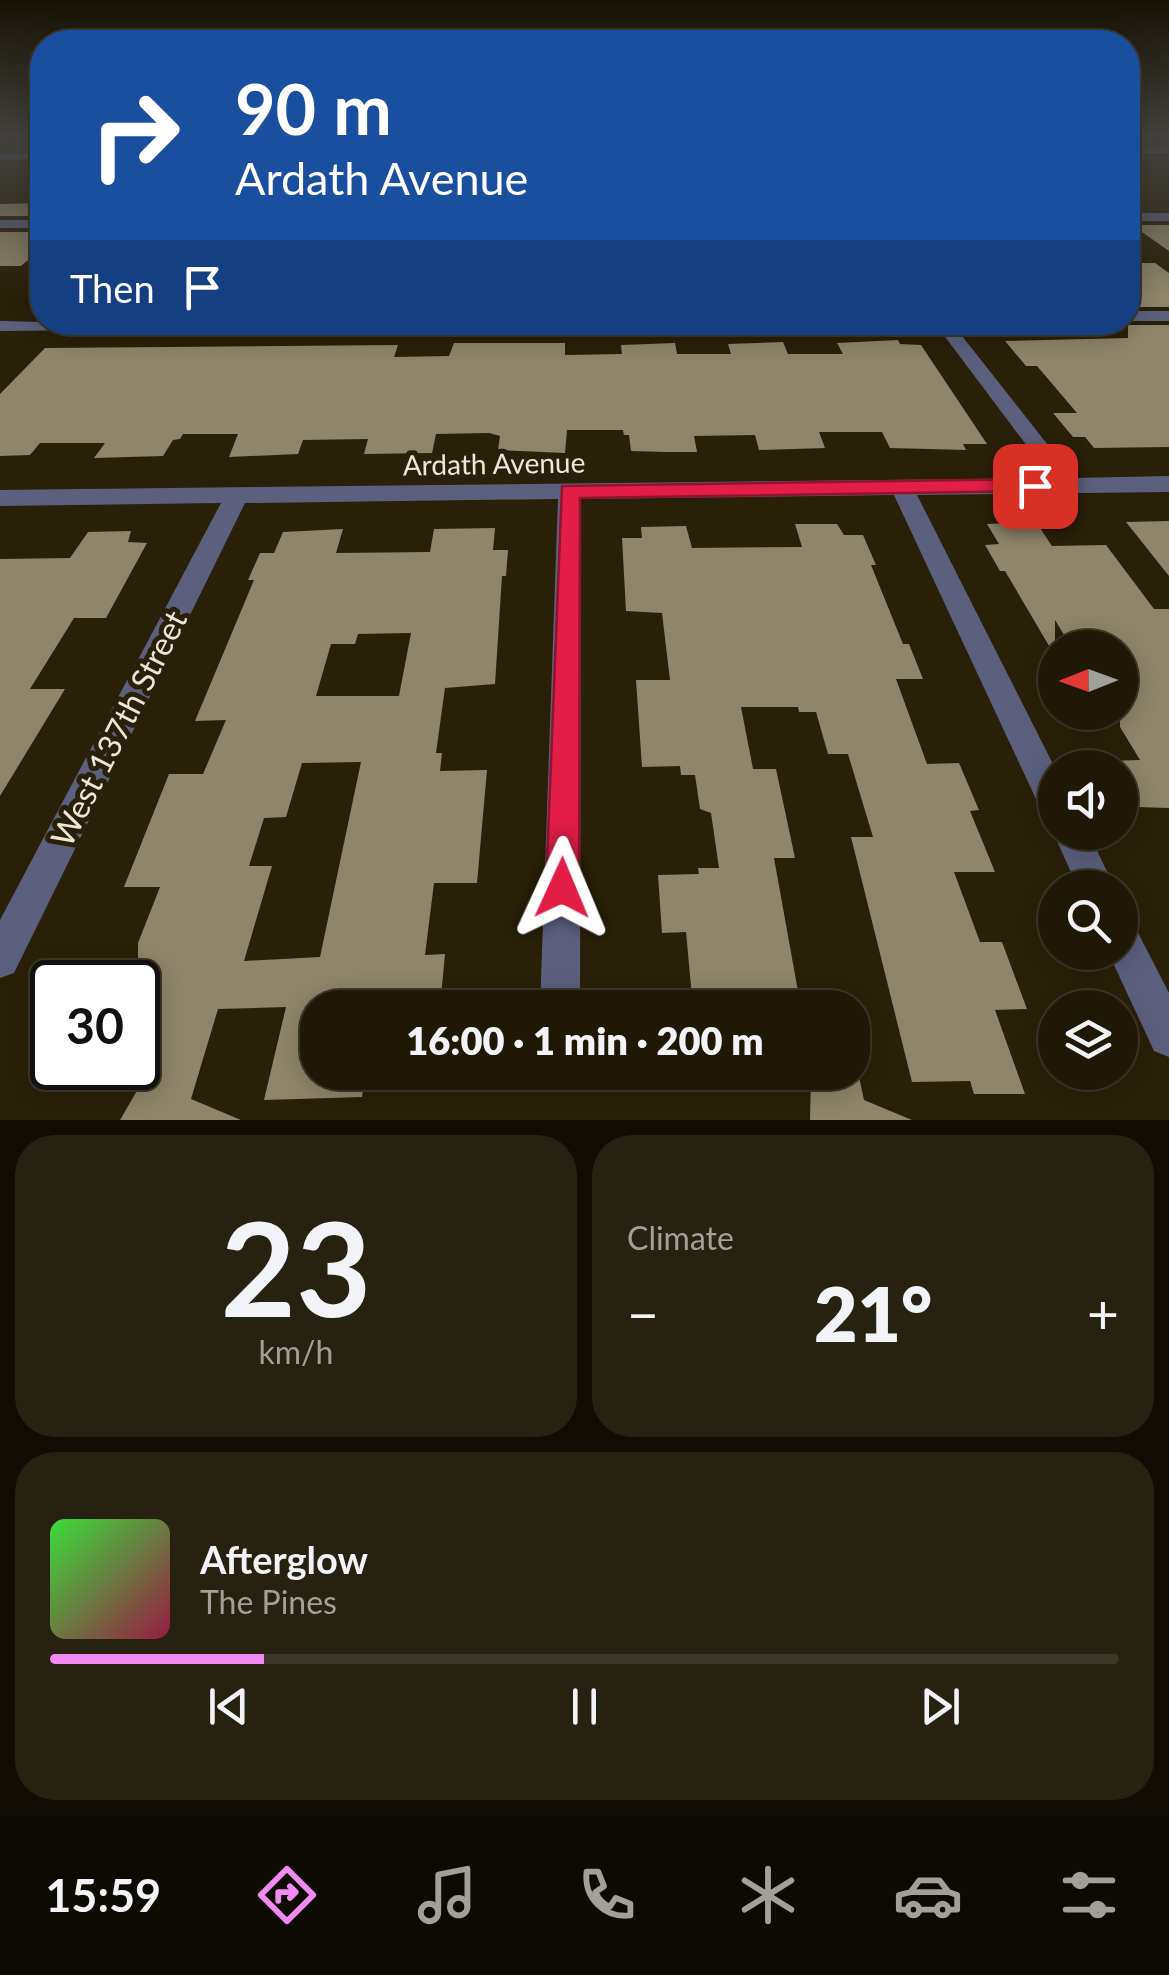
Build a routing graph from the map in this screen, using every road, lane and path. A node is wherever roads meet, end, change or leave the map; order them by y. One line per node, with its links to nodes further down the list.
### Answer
1 (1140, 217): 2 (street)
2 (1169, 217)
3 (0, 224): 4 (street)
4 (30, 224)
5 (1140, 316): 6 (street)
6 (1169, 316)
7 (0, 326): 8 (street)
8 (30, 326)
9 (952, 335): 11 (street)
10 (1169, 484): 11 (street, Ardath Avenue)
11 (1068, 486): 12 (street, Ardath Avenue)
12 (902, 488): 13 (street, Ardath Avenue); 16 (street)
13 (570, 492): 14 (street, Ardath Avenue); 19 (street)
14 (236, 497): 15 (street, Ardath Avenue); 17 (street, West 137th Street)
15 (0, 498)
16 (1038, 767)
17 (0, 959)
18 (1137, 970): 20 (street)
19 (560, 990)
20 (1169, 1036)

